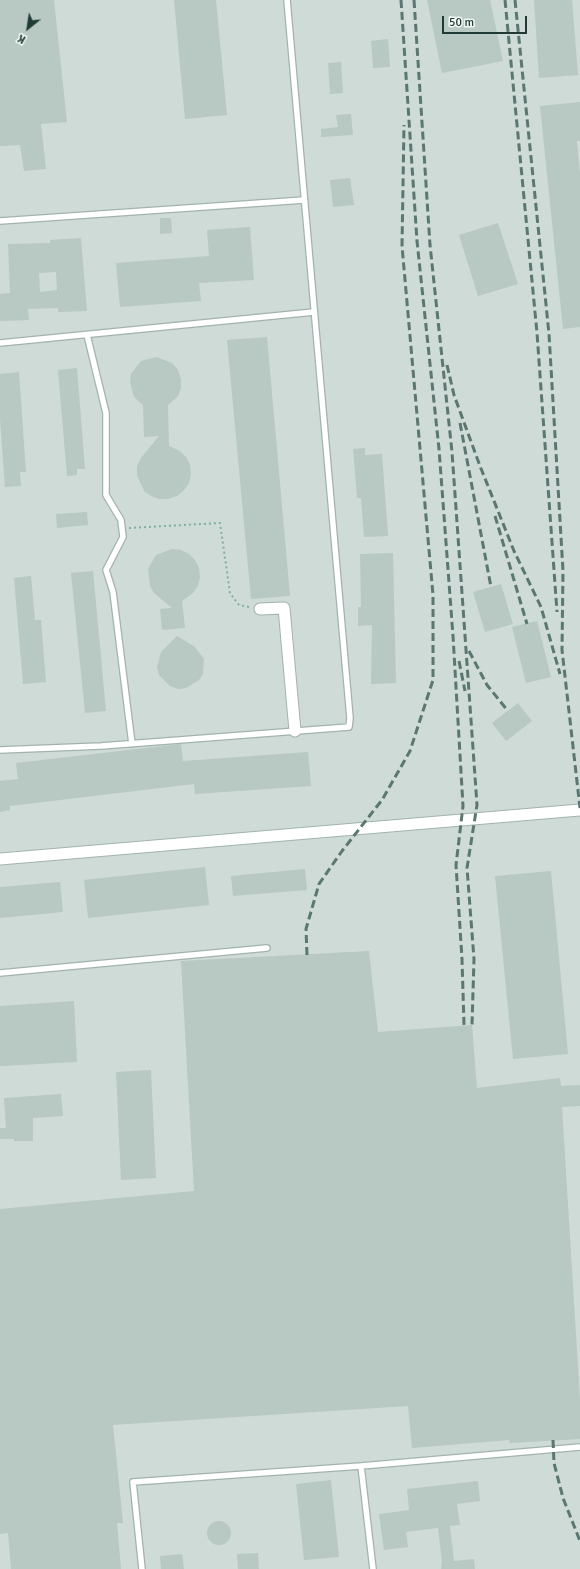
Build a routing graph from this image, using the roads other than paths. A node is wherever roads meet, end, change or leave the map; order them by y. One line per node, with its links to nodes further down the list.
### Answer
1 (287, 0): 2 (lane)
2 (304, 200): 3 (lane); 4 (lane)
3 (0, 221)
4 (314, 312): 5 (lane); 8 (lane)
5 (87, 335): 6 (lane); 9 (lane)
6 (0, 343)
7 (260, 609): 8 (street)
8 (295, 731): 9 (lane)
9 (132, 744): 10 (lane)
10 (0, 750)
11 (580, 810): 12 (street)
12 (0, 859)
13 (267, 948): 14 (lane)
14 (0, 973)
15 (580, 1447): 16 (lane)
16 (361, 1466): 17 (lane); 18 (lane)
17 (142, 1569)
18 (373, 1569)

